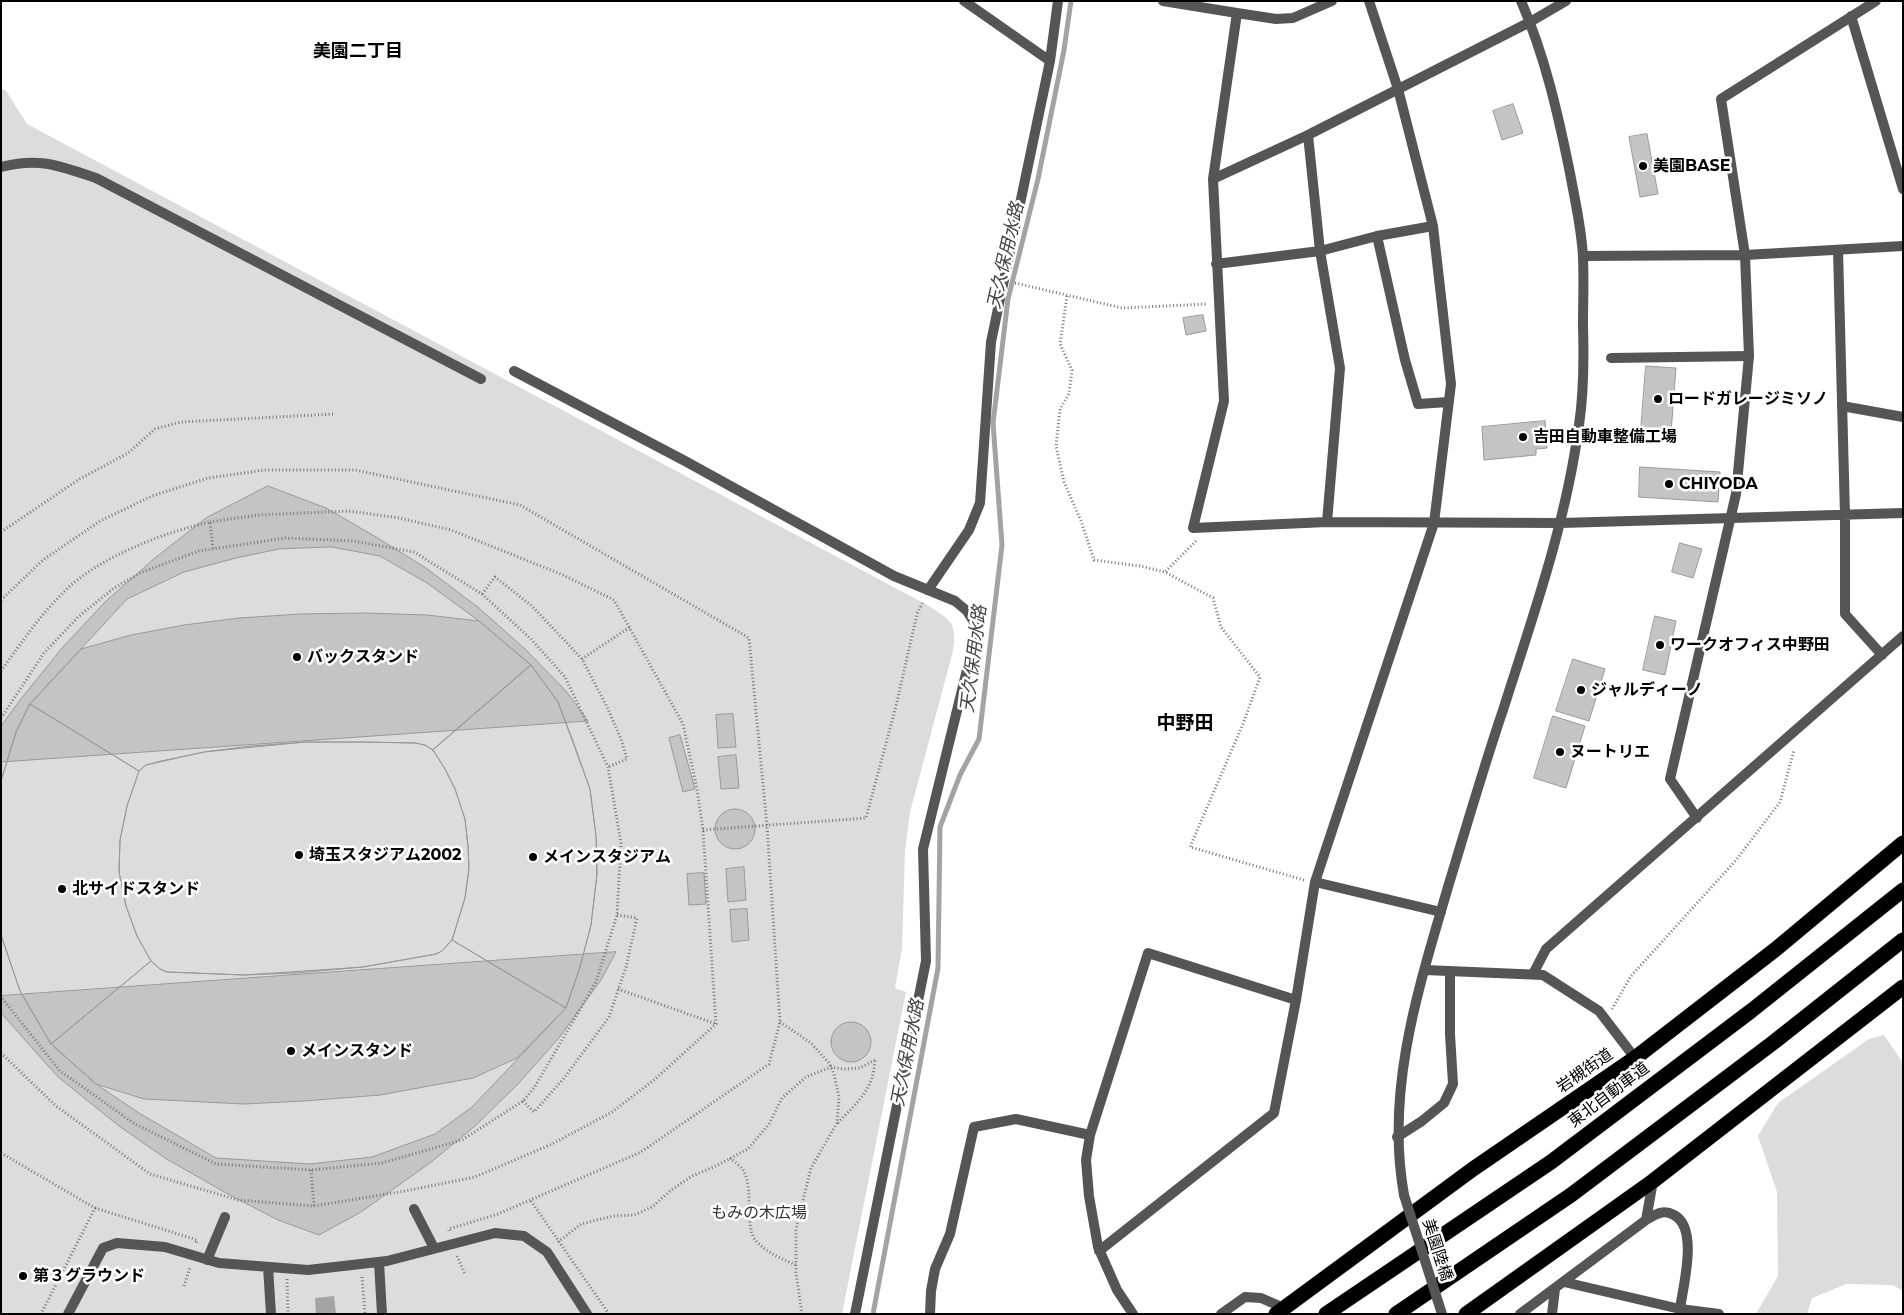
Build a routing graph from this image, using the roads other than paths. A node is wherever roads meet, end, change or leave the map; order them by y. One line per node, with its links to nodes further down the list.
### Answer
1 (1058, 1): 12 (street)
2 (1162, 1): 9 (street)
3 (1332, 1): 9 (street)
4 (1369, 1): 13 (street)
5 (1521, 1): 11 (street, 美園陸橋)
6 (1566, 1): 11 (street)
7 (1876, 1): 10 (street)
8 (969, 3): 12 (street)
9 (1237, 13): 16 (street)
10 (1851, 16): 17 (street); 23 (street)
11 (1530, 22): 13 (street); 24 (street, 美園陸橋)
12 (1050, 61): 39 (street)
13 (1398, 90): 14 (street); 18 (street)
14 (1308, 135): 16 (street); 22 (street)
15 (1, 168): 29 (street)
16 (1213, 179): 25 (street)
17 (1903, 189)
18 (1432, 226): 19 (street); 30 (street)
19 (1377, 236): 22 (street); 30 (street)
20 (1903, 246): 21 (street)
21 (1838, 250): 23 (street); 31 (street)
22 (1320, 251): 25 (street); 36 (street)
23 (1745, 255): 24 (street); 26 (street)
24 (1583, 256): 38 (street, 美園陸橋)
25 (1216, 264): 36 (street)
26 (1749, 356): 27 (street); 35 (street)
27 (1611, 358)
28 (514, 371): 39 (street)
29 (481, 379)
30 (1448, 402): 37 (street)
31 (1842, 406): 32 (street); 34 (street)
32 (1903, 417)
33 (1903, 513): 34 (street)
34 (1845, 515): 35 (street); 41 (street)
35 (1730, 518): 38 (street); 42 (street)
36 (1327, 522): 37 (street)
37 (1434, 523): 38 (street); 44 (street)
38 (1560, 523): 46 (street, 美園陸橋)
39 (928, 590): 73 (street)
40 (1903, 636): 41 (street)
41 (1882, 655): 42 (street)
42 (1697, 818): 50 (street)
43 (1903, 843): 53 (highway, 岩槻街道)
44 (1315, 882): 46 (street); 52 (street)
45 (1903, 890): 77 (highway, 東北自動車道)
46 (1441, 912): 48 (street, 美園陸橋)
47 (1903, 940): 78 (highway)
48 (1425, 970): 49 (street); 55 (street, 美園陸橋)
49 (1450, 970): 50 (street); 55 (street)
50 (1533, 974): 53 (street)
51 (1903, 987): 56 (highway)
52 (1296, 1000): 54 (street); 61 (street)
53 (1635, 1058): 68 (highway, 岩槻街道)
54 (1090, 1135): 61 (street); 74 (street)
55 (1397, 1137): 79 (street, 美園陸橋, bridge)
56 (1652, 1181): 59 (street); 80 (highway)
57 (414, 1209): 60 (street)
58 (225, 1216): 62 (street)
59 (1646, 1220): 65 (street); 67 (street)
60 (434, 1248): 63 (street); 72 (street)
61 (1099, 1251): 75 (street)
62 (207, 1260): 64 (street); 69 (street)
63 (378, 1262): 64 (street); 71 (street)
64 (268, 1267): 70 (street)
65 (1564, 1282): 66 (street); 67 (street)
66 (1555, 1289): 81 (street); 82 (street)
67 (1680, 1309): 83 (street)
68 (1280, 1311): 76 (street)
69 (68, 1314)
70 (271, 1314)
71 (382, 1314)
72 (587, 1314)
73 (855, 1314)
74 (930, 1314)
75 (1133, 1314)
76 (1221, 1314)
77 (1326, 1314)
78 (1396, 1314)
79 (1442, 1314)
80 (1466, 1314)
81 (1520, 1314)
82 (1552, 1314)
83 (1719, 1314)

